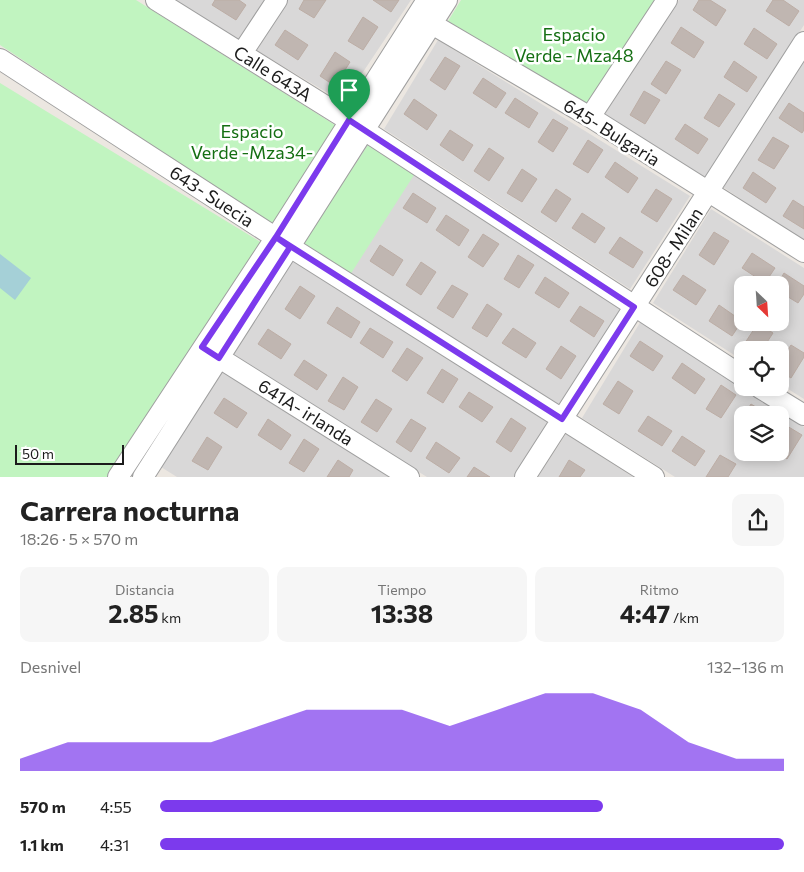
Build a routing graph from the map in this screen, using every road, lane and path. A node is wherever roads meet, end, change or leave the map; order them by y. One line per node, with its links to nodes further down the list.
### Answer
1 (156, 0): 7 (street, Calle 643A)
2 (277, 0): 7 (street)
3 (447, 0): 5 (street)
4 (667, 0): 9 (street)
5 (425, 13): 9 (street, 645- Bulgaria); 10 (street)
6 (804, 42): 11 (street, 608- Milan)
7 (242, 53): 10 (street, Calle 643A)
8 (0, 59): 12 (street, 643- Suecia)
9 (590, 117): 11 (street, 645- Bulgaria)
10 (356, 125): 12 (street); 14 (street, Calle 643A)
11 (708, 192): 13 (street, 645- Bulgaria); 14 (street, 608- Milan)
12 (283, 242): 15 (street); 16 (street); 20 (street, 643- Suecia)
13 (804, 252)
14 (634, 307): 17 (street, Calle 643A); 20 (street, 608- Milan)
15 (202, 347): 16 (street, 641A- irlanda); 21 (street)
16 (219, 358): 22 (street); 24 (street, 641A- irlanda)
17 (734, 371)
18 (773, 396): 19 (street)
19 (804, 415)
20 (562, 419): 25 (street, 608- Milan); 26 (street, 643- Suecia)
21 (130, 458): 22 (street); 23 (street)
22 (151, 474)
23 (118, 477)
24 (409, 477)
25 (525, 477)
26 (654, 477)

